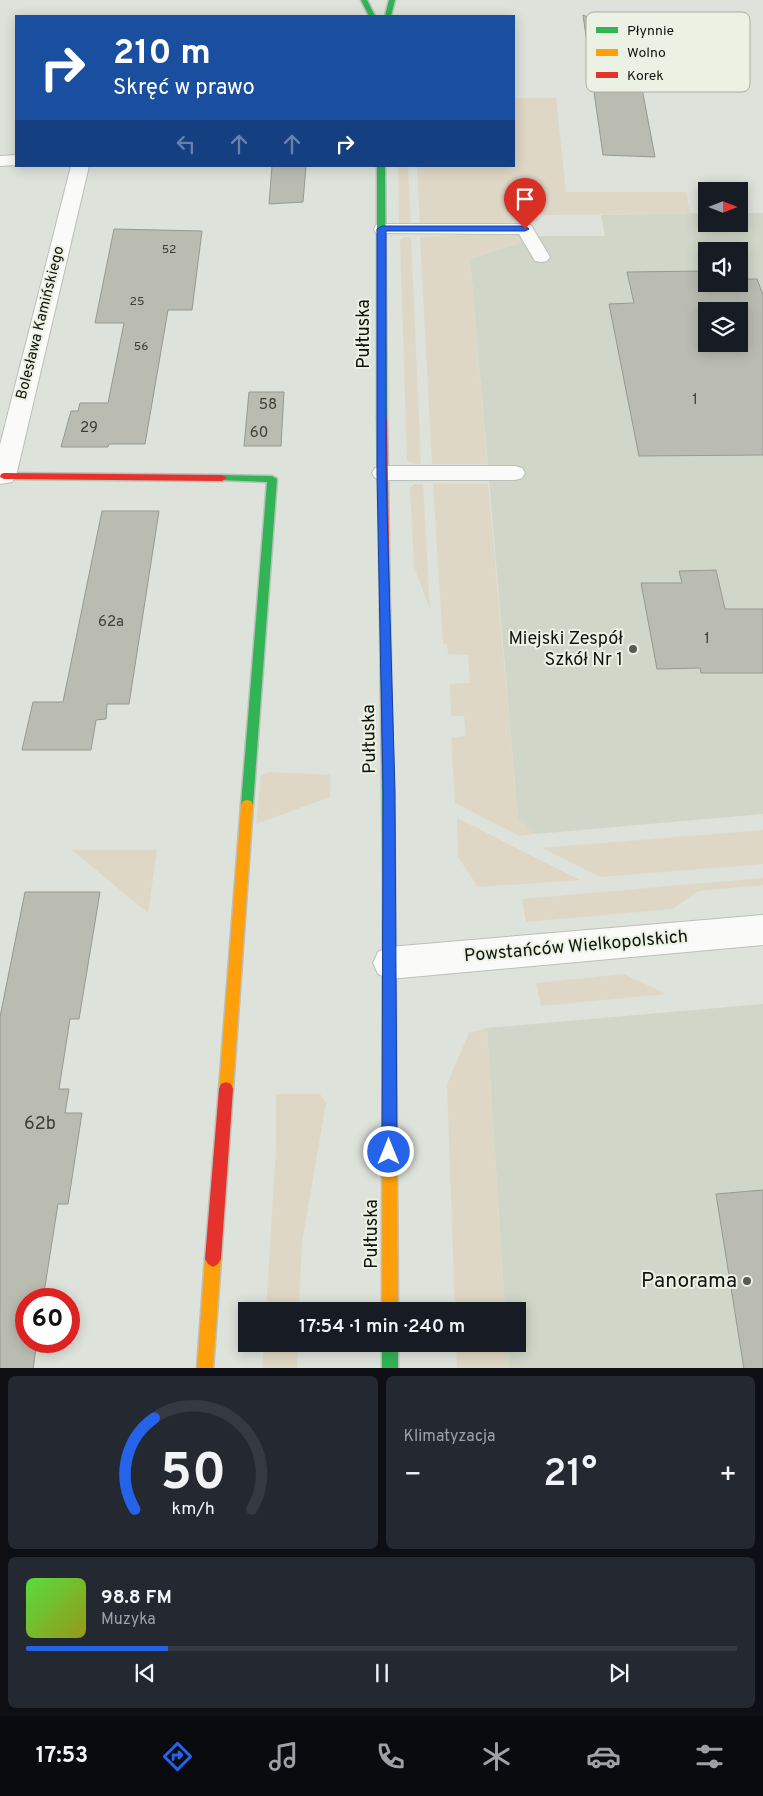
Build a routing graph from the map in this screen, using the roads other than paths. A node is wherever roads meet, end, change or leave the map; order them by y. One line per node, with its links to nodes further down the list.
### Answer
1 (364, 0): 3 (main road)
2 (392, 0): 4 (main road)
3 (372, 15)
4 (388, 15)
5 (15, 160): 6 (street)
6 (0, 161)
7 (80, 167): 13 (street, Bolesława Kamińskiego)
8 (381, 167): 9 (main road, Pułtuska)
9 (382, 229): 10 (lane); 11 (main road, Pułtuska)
10 (541, 257)
11 (382, 473): 12 (lane); 15 (main road, Pułtuska)
12 (515, 473)
13 (2, 476): 18 (main road)
14 (763, 930): 15 (street, Powstańców Wielkopolskich)
15 (389, 963): 16 (main road, Pułtuska)
16 (390, 1302)
17 (390, 1352): 19 (main road)
18 (204, 1368)
19 (390, 1368)

